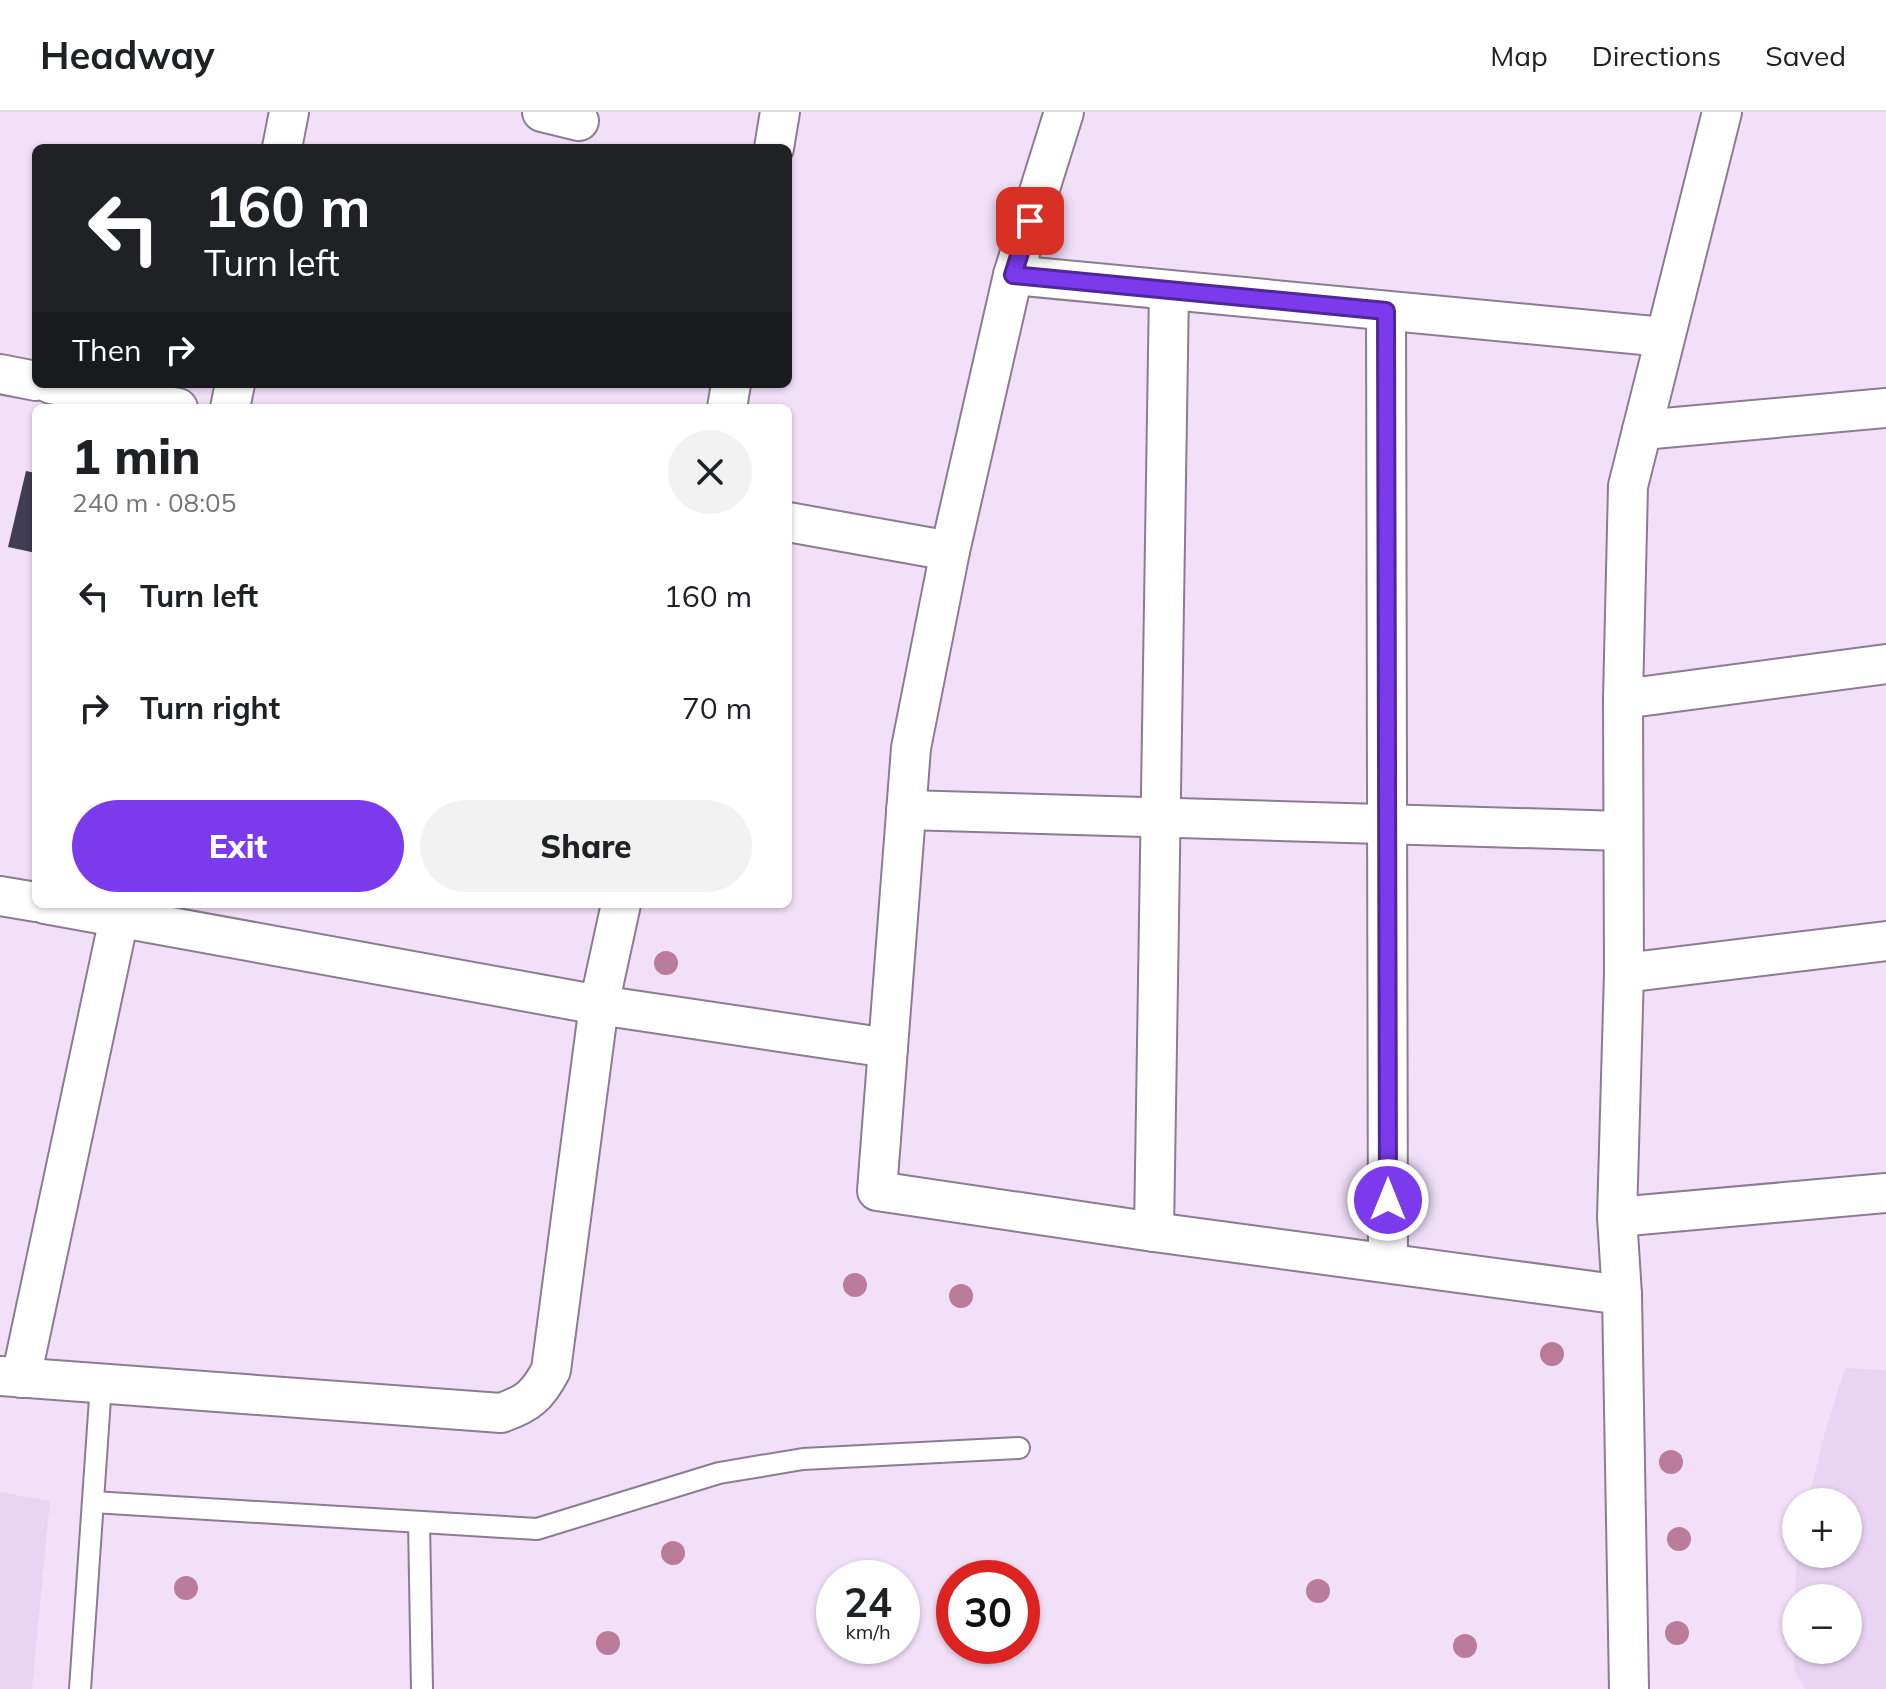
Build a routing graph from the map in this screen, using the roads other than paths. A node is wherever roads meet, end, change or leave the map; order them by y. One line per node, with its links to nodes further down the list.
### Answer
1 (289, 112): 7 (street)
2 (542, 112): 6 (street)
3 (780, 112): 8 (street)
4 (1064, 112): 9 (street)
5 (1722, 112): 12 (street)
6 (579, 121)
7 (283, 144)
8 (775, 144)
9 (1013, 275): 10 (street); 20 (street)
10 (1169, 290): 11 (street); 24 (street)
11 (1386, 311): 12 (street); 25 (street)
12 (1664, 337): 18 (street)
13 (0, 374): 14 (street)
14 (32, 380)
15 (72, 388): 16 (street)
16 (157, 404)
17 (1886, 408): 18 (street)
18 (1642, 430): 22 (street)
19 (792, 523): 20 (street)
20 (950, 551): 23 (street)
21 (1886, 664): 22 (street)
22 (1623, 699): 26 (street)
23 (906, 810): 24 (street); 35 (street)
24 (1160, 817): 25 (street); 38 (street)
25 (1387, 824): 26 (street); 39 (street)
26 (1623, 831): 33 (street)
27 (0, 896): 28 (street)
28 (32, 901)
29 (88, 908): 31 (street)
30 (620, 908): 34 (street)
31 (121, 911): 34 (street); 41 (street)
32 (1886, 941): 33 (street)
33 (1624, 973): 37 (street)
34 (599, 1005): 35 (street); 42 (street)
35 (888, 1048): 38 (street)
36 (1886, 1193): 37 (street)
37 (1617, 1217): 40 (street)
38 (1154, 1232): 39 (street)
39 (1388, 1263): 40 (street)
40 (1622, 1295): 48 (street)
41 (11, 1377): 42 (street)
42 (101, 1384): 44 (lane)
43 (1019, 1448): 45 (lane)
44 (93, 1502): 45 (lane); 46 (lane)
45 (419, 1522): 47 (lane)
46 (80, 1689)
47 (422, 1689)
48 (1629, 1689)

